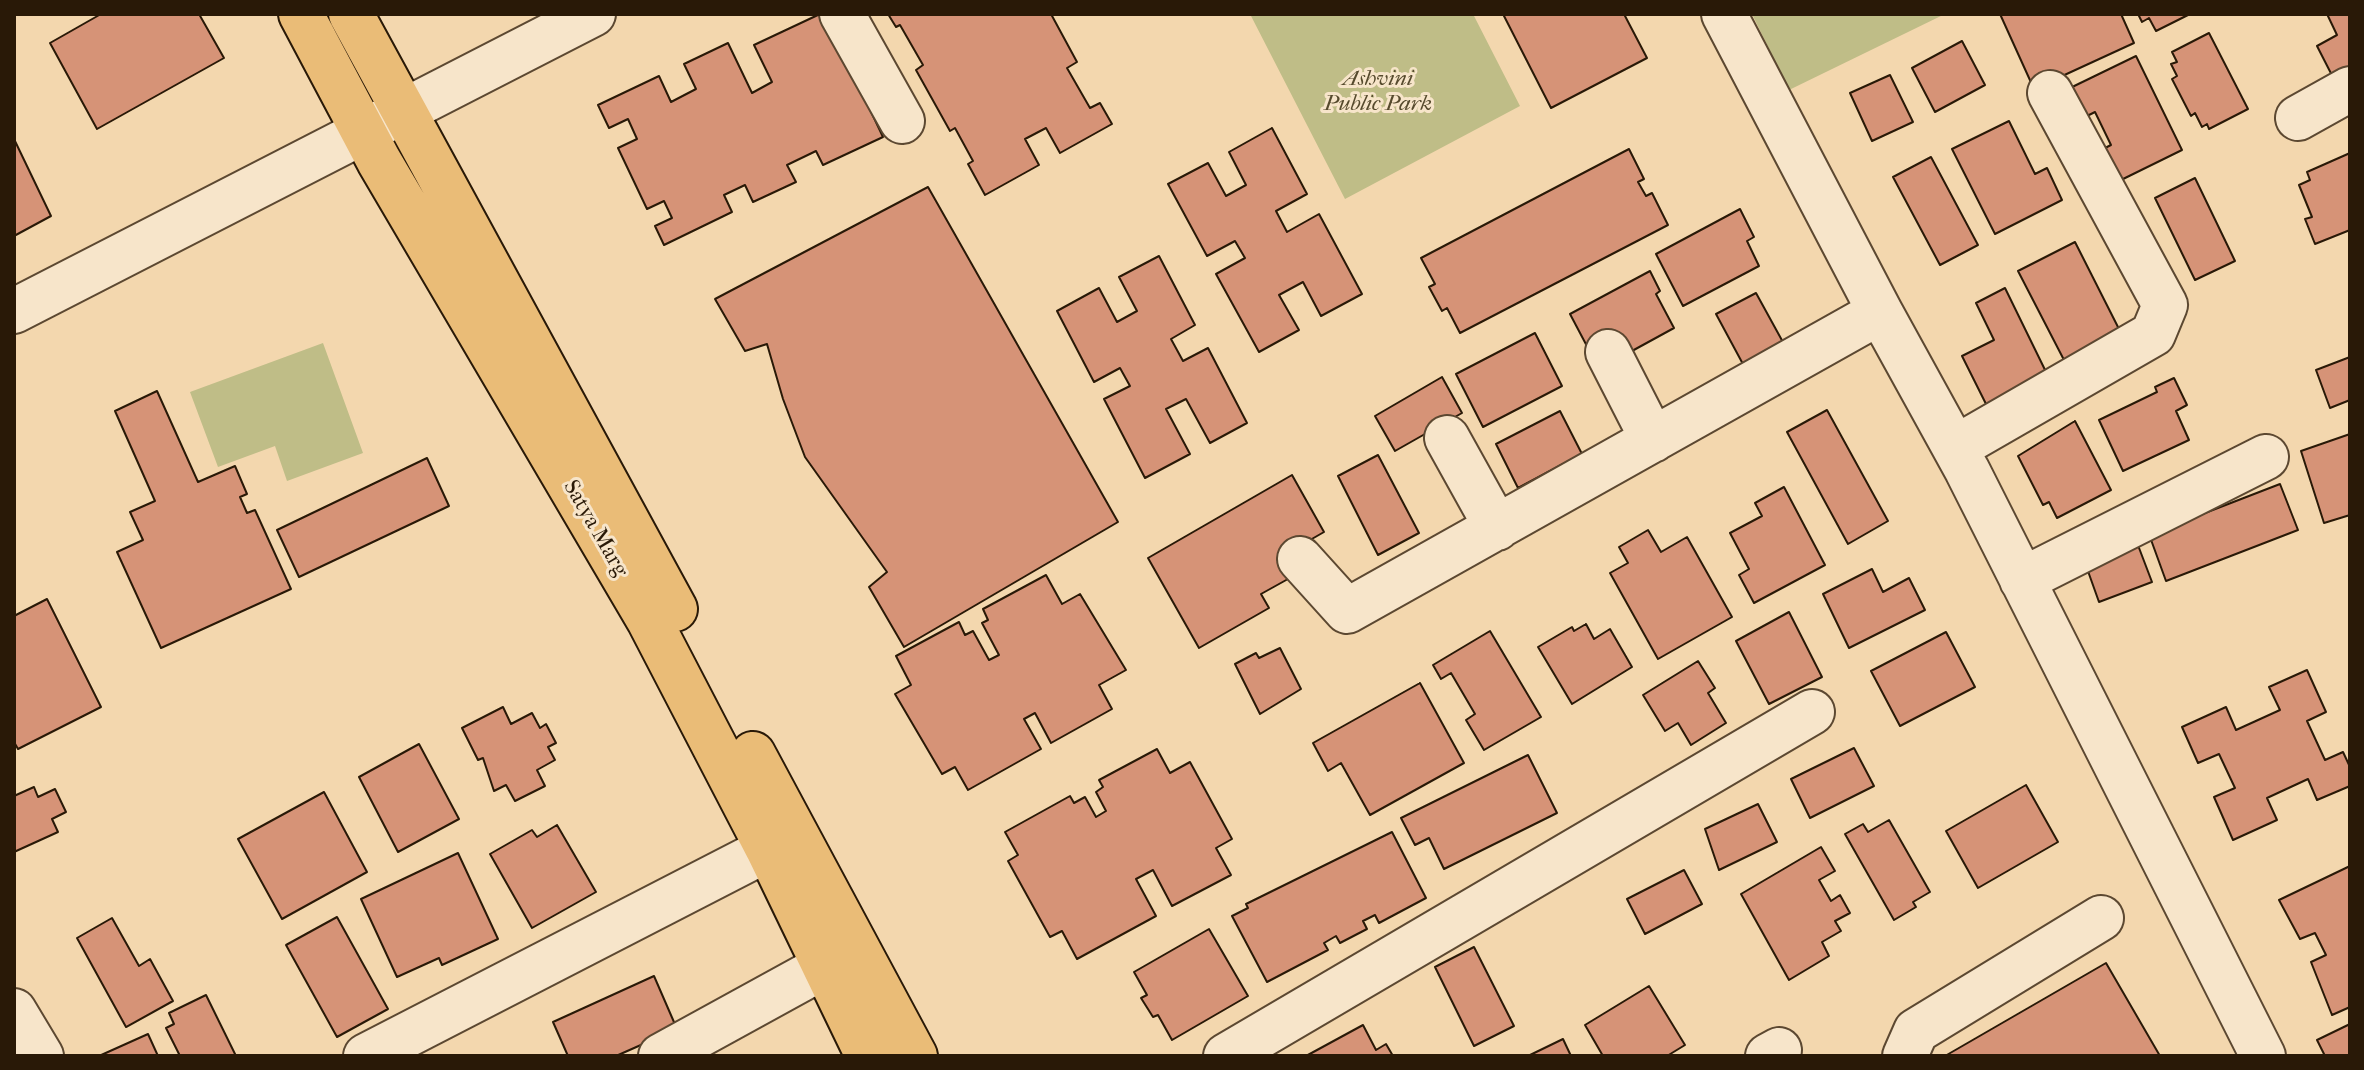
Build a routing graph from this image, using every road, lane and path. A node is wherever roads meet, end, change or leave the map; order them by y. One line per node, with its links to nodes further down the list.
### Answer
1 (301, 14): 11 (main road, Satya Marg)
2 (351, 14): 8 (main road, Satya Marg)
3 (593, 14): 8 (street)
4 (842, 14): 10 (street)
5 (1724, 14): 13 (street)
6 (2350, 89): 9 (street)
7 (2050, 93): 17 (street)
8 (404, 109): 11 (street); 31 (main road, Satya Marg)
9 (2298, 118)
10 (902, 121)
11 (363, 132): 12 (street); 23 (main road, Satya Marg)
12 (14, 311)
13 (1880, 312): 16 (street); 17 (street)
14 (1608, 352): 16 (street)
15 (1447, 438): 19 (street)
16 (1653, 440): 19 (street)
17 (1955, 448): 21 (street)
18 (2266, 457): 21 (street)
19 (1497, 528): 20 (street)
20 (1300, 559)
21 (2022, 580): 34 (street)
22 (1812, 712): 32 (street)
23 (768, 849): 25 (main road, Satya Marg); 29 (street)
24 (2101, 918): 33 (street)
25 (825, 966): 27 (street); 30 (main road, Satya Marg)
26 (14, 1011): 28 (street)
27 (673, 1053)
28 (41, 1056)
29 (366, 1056)
30 (868, 1056)
31 (915, 1056)
32 (1226, 1056)
33 (1905, 1056)
34 (2263, 1056)

